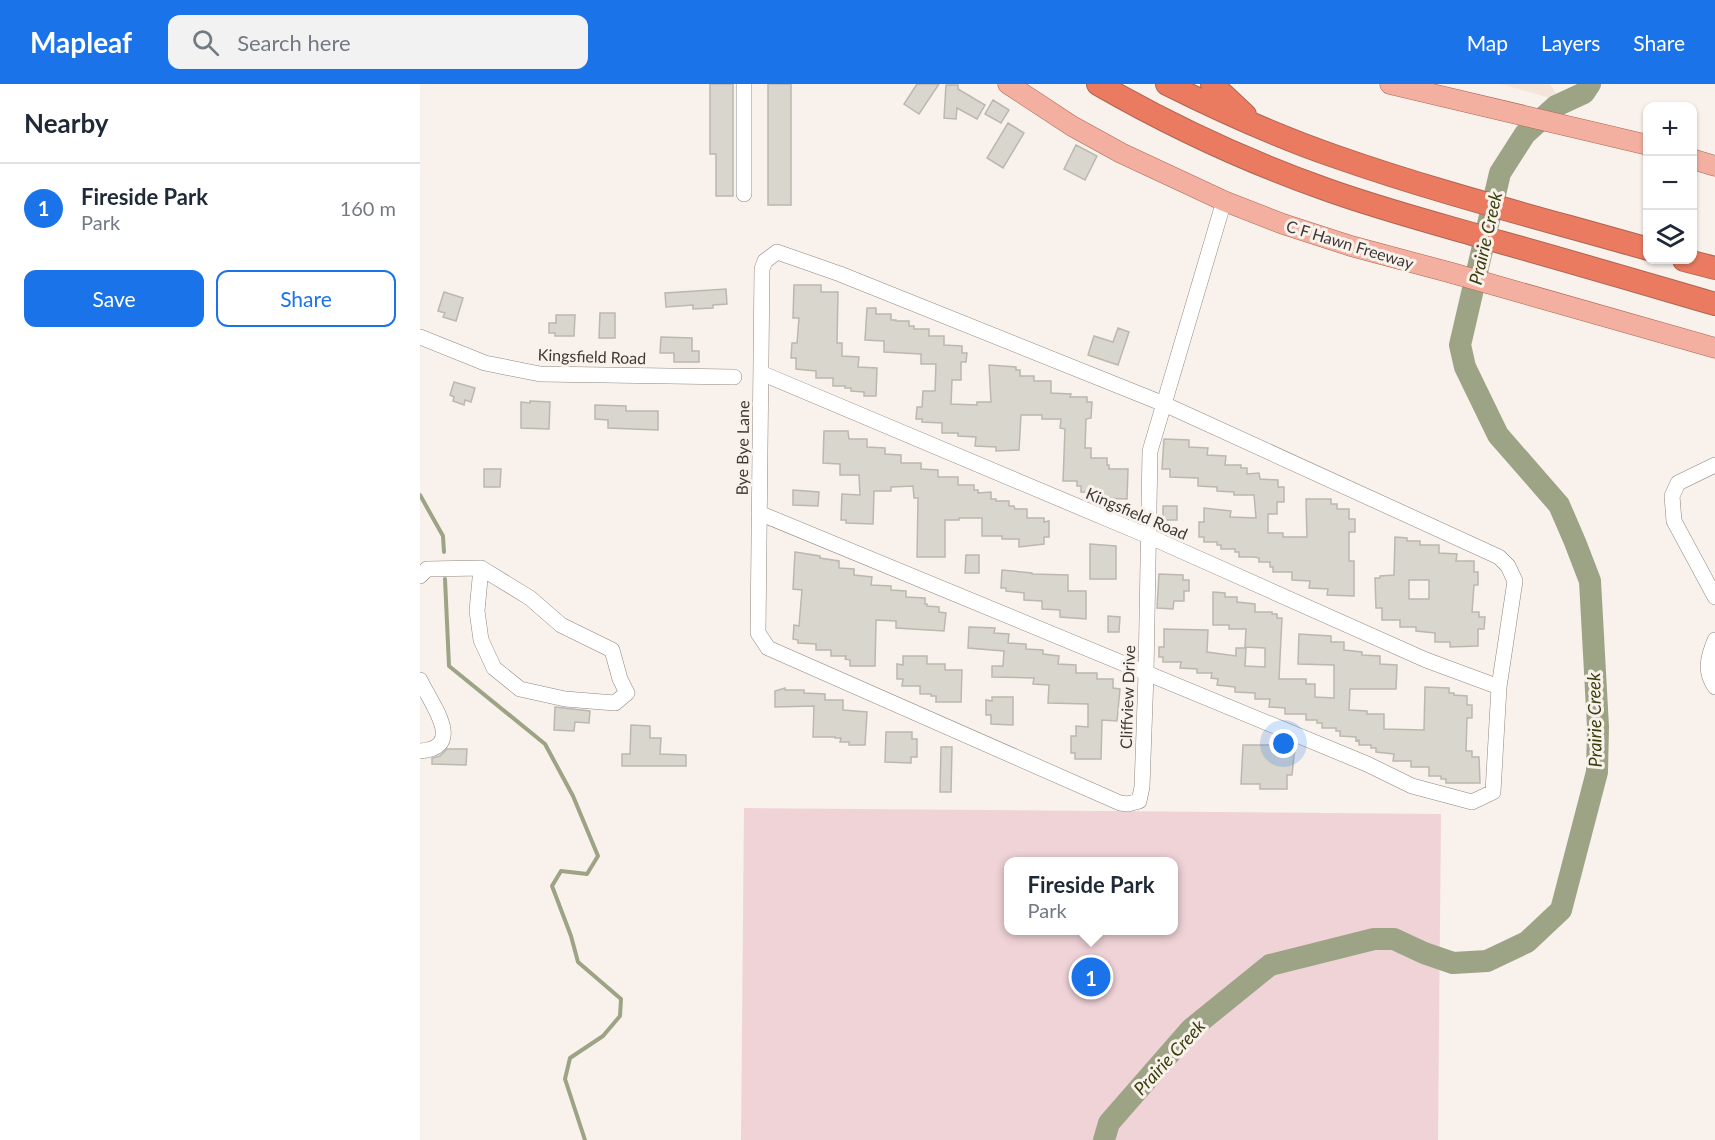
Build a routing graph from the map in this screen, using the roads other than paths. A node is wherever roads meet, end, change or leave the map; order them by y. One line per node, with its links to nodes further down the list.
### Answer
1 (744, 84): 11 (street)
2 (1008, 84): 12 (main road, C F Hawn Freeway)
3 (1098, 84): 16 (highway)
4 (1167, 84): 7 (highway)
5 (1212, 84): 7 (highway)
6 (1390, 84): 8 (main road)
7 (1257, 126): 13 (highway)
8 (1643, 144)
9 (1697, 161): 10 (main road)
10 (1715, 166)
11 (744, 194)
12 (1224, 201): 18 (main road, C F Hawn Freeway); 21 (street, Cliffview Drive)
13 (1643, 248)
14 (1697, 263): 15 (highway)
15 (1715, 268)
16 (1715, 304)
17 (420, 337): 20 (street, Kingsfield Road)
18 (1715, 348)
19 (761, 373): 21 (street, Bye Bye Lane); 23 (street, Bye Bye Lane); 24 (street, Kingsfield Road)
20 (734, 377)
21 (1164, 404): 24 (street, Cliffview Drive); 32 (street)
22 (1715, 465): 27 (street)
23 (759, 513): 29 (street, Bye Bye Lane); 30 (street)
24 (1148, 536): 30 (street, Cliffview Drive); 32 (street, Kingsfield Road)
25 (481, 568): 25 (street); 26 (street)
26 (420, 576)
27 (1715, 597)
28 (1715, 640): 33 (street)
29 (768, 648): 30 (street, Cliffview Drive)
30 (1146, 674): 32 (street)
31 (420, 680): 34 (street)
32 (1499, 687)
33 (1715, 687)
34 (420, 751)

